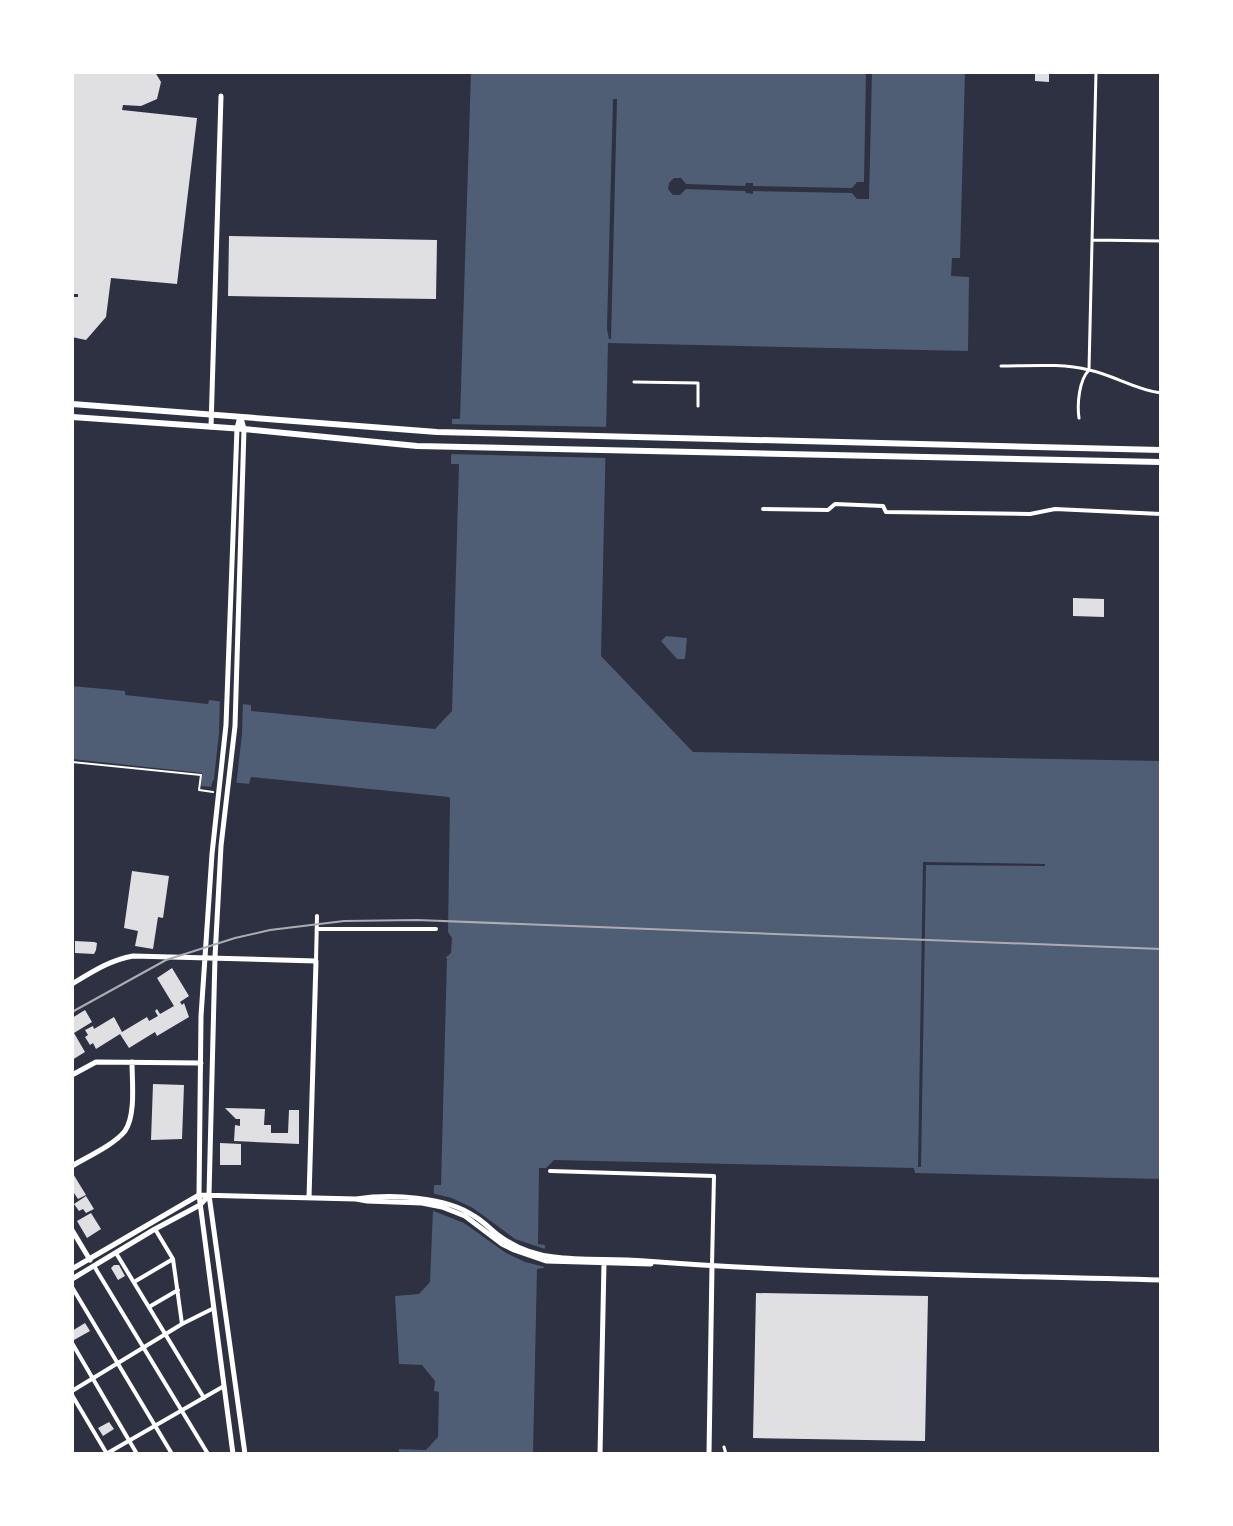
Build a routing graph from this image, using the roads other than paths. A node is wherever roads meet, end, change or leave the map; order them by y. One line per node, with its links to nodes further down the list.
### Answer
1 (1096, 72): 3 (street)
2 (221, 96): 11 (street)
3 (1092, 240): 4 (street); 6 (street)
4 (1161, 241)
5 (1001, 366): 6 (street)
6 (1089, 370): 8 (street); 14 (street)
7 (634, 382): 10 (street)
8 (1161, 393)
9 (72, 404): 11 (main road)
10 (698, 406)
11 (212, 415): 13 (main road); 15 (street)
12 (72, 417): 15 (main road)
13 (240, 417): 16 (street); 17 (main road)
14 (1079, 418)
15 (211, 427): 16 (main road)
16 (240, 429): 18 (main road); 24 (street); 25 (street)
17 (1161, 450)
18 (1161, 462)
19 (763, 509): 20 (street)
20 (1161, 514)
21 (317, 916): 22 (street)
22 (317, 929): 23 (street); 26 (street)
23 (436, 929)
24 (205, 957): 25 (street); 27 (street); 29 (street)
25 (215, 957): 26 (street); 34 (street)
26 (316, 961): 35 (street)
27 (72, 984)
28 (132, 1062): 29 (street); 30 (street); 31 (street)
29 (201, 1063): 33 (street)
30 (72, 1075)
31 (72, 1166)
32 (550, 1171): 44 (street)
33 (199, 1195): 34 (street); 36 (street); 40 (street)
34 (209, 1195): 35 (street); 36 (street); 66 (street)
35 (309, 1198): 42 (street)
36 (200, 1205): 37 (street); 52 (street)
37 (155, 1229): 39 (street); 41 (street)
38 (72, 1230): 40 (street)
39 (116, 1253): 43 (street); 48 (street)
40 (89, 1258): 43 (street); 45 (street)
41 (173, 1259): 48 (street); 50 (street)
42 (604, 1262): 44 (street); 72 (street)
43 (94, 1266): 46 (street); 56 (street)
44 (712, 1266): 47 (street); 73 (street)
45 (72, 1269)
46 (72, 1279)
47 (1161, 1280)
48 (134, 1282): 51 (street)
49 (72, 1287): 57 (street)
50 (178, 1290): 51 (street); 53 (street)
51 (149, 1307): 54 (street)
52 (214, 1308): 53 (street); 59 (street)
53 (182, 1324): 54 (street)
54 (166, 1334): 56 (street); 61 (street)
55 (72, 1343): 58 (street)
56 (144, 1348): 57 (street); 62 (street)
57 (118, 1363): 58 (street); 63 (street)
58 (92, 1377): 60 (street); 64 (street)
59 (224, 1386): 61 (street); 67 (street)
60 (72, 1393): 68 (street)
61 (204, 1398): 62 (street)
62 (181, 1411): 63 (street); 71 (street)
63 (155, 1426): 64 (street); 70 (street)
64 (129, 1441): 68 (street); 69 (street)
65 (724, 1447): 74 (street)
66 (244, 1452): 67 (street)
67 (231, 1453)
68 (106, 1454)
69 (137, 1454)
70 (172, 1454)
71 (208, 1454)
72 (600, 1454)
73 (709, 1454)
74 (726, 1454)

